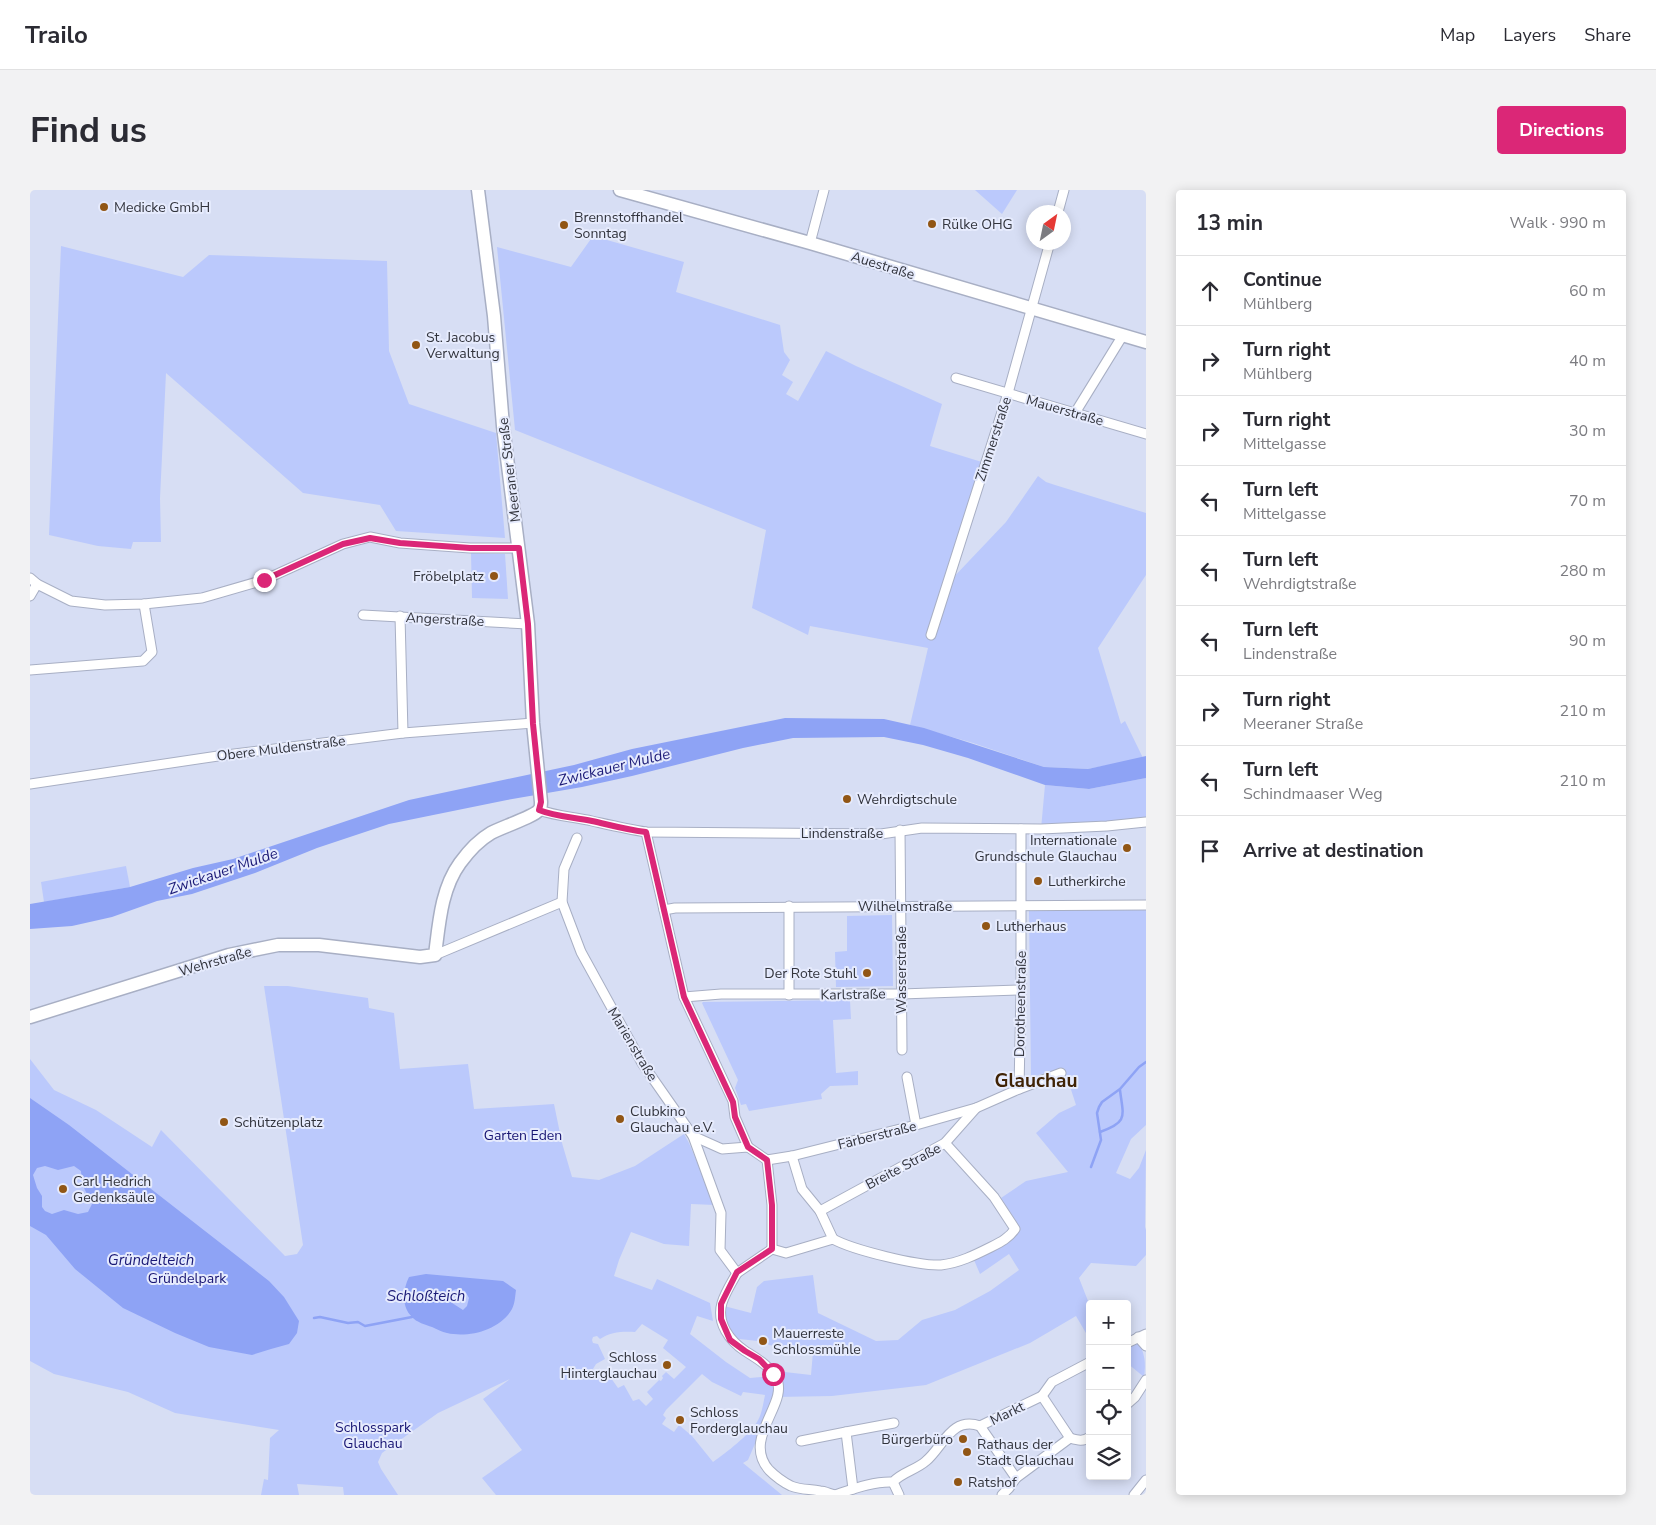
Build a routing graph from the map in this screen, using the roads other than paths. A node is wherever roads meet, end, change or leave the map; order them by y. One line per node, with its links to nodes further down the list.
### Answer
1 (478, 190): 15 (street, Meeraner Straße)
2 (620, 190): 6 (street, Auestraße)
3 (824, 190): 6 (street)
4 (1064, 190): 5 (street)
5 (1060, 205)
6 (810, 243): 8 (street, Auestraße)
7 (1048, 250): 8 (street, Zimmerstraße)
8 (1030, 308): 9 (street, Auestraße); 12 (street, Zimmerstraße)
9 (1123, 335): 10 (street, Auestraße); 13 (street)
10 (1146, 342)
11 (956, 378): 12 (street, Mauerstraße)
12 (1008, 393): 13 (street, Mauerstraße); 22 (street, Zimmerstraße)
13 (1076, 413): 14 (street, Mauerstraße)
14 (1146, 434)
15 (519, 548): 18 (street); 21 (street, Meeraner Straße)
16 (34, 581): 17 (street); 18 (street)
17 (30, 596)
18 (144, 604): 23 (street)
19 (363, 615): 20 (street, Angerstraße)
20 (400, 616): 21 (street, Angerstraße); 25 (street)
21 (528, 624): 24 (street, Meeraner Straße)
22 (931, 634)
23 (30, 670)
24 (533, 724): 25 (street, Obere Muldenstraße); 27 (street, Meeraner Straße)
25 (403, 733): 26 (street, Obere Muldenstraße)
26 (30, 784)
27 (540, 806): 31 (street, Lindenstraße); 39 (street)
28 (1146, 822): 30 (street, Lindenstraße)
29 (900, 830): 30 (street, Lindenstraße); 31 (street, Lindenstraße); 36 (street, Wasserstraße)
30 (1021, 830): 37 (street, Dorotheenstraße)
31 (646, 832): 38 (street)
32 (577, 838): 33 (street, Marienstraße)
33 (562, 902): 39 (street, Wehrstraße); 51 (street, Marienstraße)
34 (1146, 905): 37 (street, Wilhelmstraße)
35 (789, 906): 36 (street, Wilhelmstraße); 38 (street, Wilhelmstraße); 42 (street)
36 (901, 906): 37 (street, Wilhelmstraße); 41 (street, Wasserstraße)
37 (1021, 906): 40 (street, Dorotheenstraße)
38 (664, 910): 43 (street)
39 (435, 955): 44 (street, Wehrstraße)
40 (1021, 990): 41 (street, Karlstraße); 48 (street, Dorotheenstraße)
41 (901, 994): 42 (street, Karlstraße); 45 (street, Wasserstraße)
42 (789, 995): 43 (street, Karlstraße)
43 (684, 997): 53 (street)
44 (30, 1017)
45 (902, 1050)
46 (1061, 1073): 48 (street, Färberstraße)
47 (907, 1077): 50 (street)
48 (1019, 1089): 49 (street, Färberstraße)
49 (976, 1108): 50 (street, Färberstraße); 52 (street, Breite Straße)
50 (916, 1125): 54 (street, Färberstraße)
51 (692, 1136): 53 (street); 59 (street, Marienstraße)
52 (946, 1143): 56 (street, Breite Straße); 57 (street)
53 (748, 1147): 55 (street)
54 (792, 1156): 55 (street, Färberstraße); 56 (street)
55 (767, 1160): 58 (street)
56 (820, 1211): 57 (street)
57 (833, 1239): 58 (street)
58 (772, 1249): 59 (street)
59 (737, 1272): 76 (street)
60 (1142, 1335): 61 (street)
61 (1146, 1346)
62 (1086, 1364): 64 (street)
63 (1146, 1380): 65 (street)
64 (1042, 1396): 67 (street, Markt); 69 (street)
65 (1131, 1400)
66 (894, 1422): 68 (street)
67 (980, 1426): 72 (street, Markt); 74 (street)
68 (846, 1432): 71 (street); 75 (street)
69 (1070, 1438): 70 (street); 72 (street)
70 (1086, 1440)
71 (800, 1441)
72 (1016, 1478): 78 (street)
73 (1146, 1480): 79 (street)
74 (893, 1482): 75 (street); 77 (street)
75 (853, 1489): 76 (street)
76 (835, 1495)
77 (899, 1495)
78 (1002, 1495)
79 (1134, 1495)

